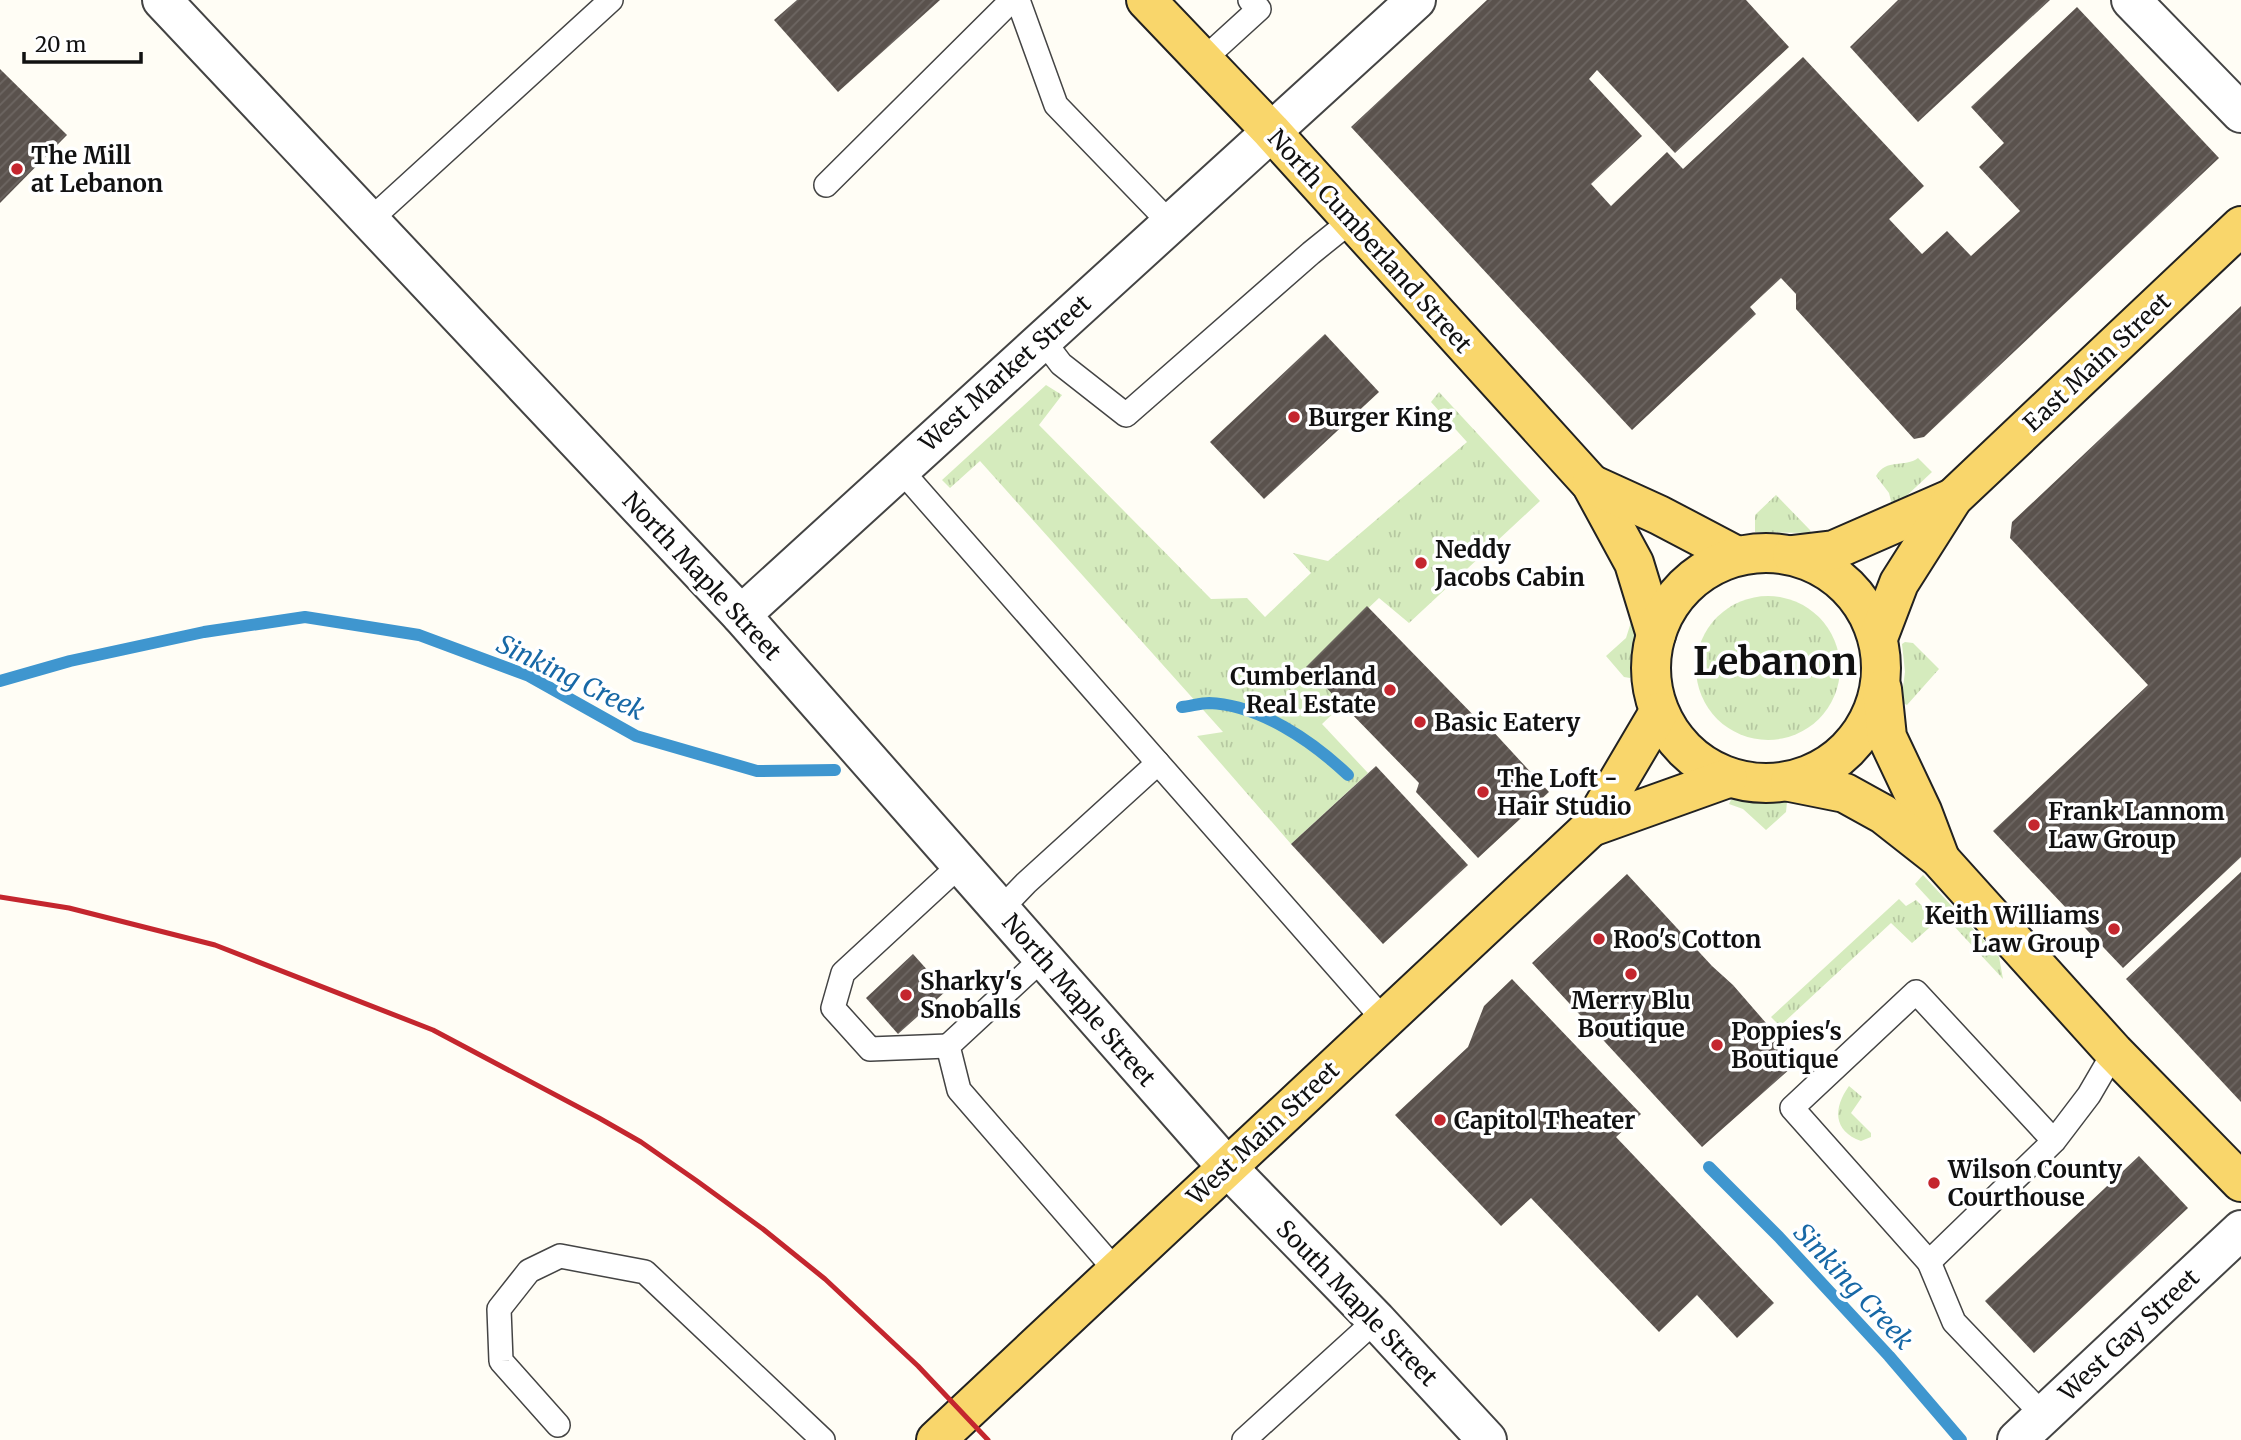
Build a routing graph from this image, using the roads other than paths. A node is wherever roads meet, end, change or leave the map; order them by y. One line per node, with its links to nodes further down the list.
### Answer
1 (162, 0): 12 (street, North Maple Street)
2 (1015, 0): 11 (lane); 14 (lane)
3 (1146, 0): 8 (main road, North Cumberland Street)
4 (2131, 0): 9 (street)
5 (609, 1): 12 (lane)
6 (1408, 2): 10 (street, West Market Street)
7 (1259, 3): 8 (lane)
8 (1203, 60): 10 (main road, North Cumberland Street)
9 (2241, 113)
10 (1271, 131): 13 (main road, North Cumberland Street); 14 (street, West Market Street)
11 (825, 185)
12 (369, 220): 22 (street, North Maple Street)
13 (1352, 220): 16 (lane); 18 (main road, North Cumberland Street)
14 (1170, 223): 16 (street, West Market Street)
15 (2241, 226): 19 (main road, East Main Street)
16 (1042, 339): 17 (street, West Market Street)
17 (900, 470): 22 (street, West Market Street); 27 (lane)
18 (1591, 484): 21 (main road, North Cumberland Street); 23 (main road, North Cumberland Street)
19 (1954, 498): 20 (main road, East Main Street); 24 (main road, East Main Street)
20 (1793, 555): 21 (main road); 24 (main road)
21 (1737, 556): 23 (main road)
22 (741, 615): 32 (street, North Maple Street)
23 (1656, 635): 26 (main road)
24 (1878, 638): 25 (main road)
25 (1881, 684): 29 (main road); 31 (main road)
26 (1659, 712): 28 (main road); 30 (main road, West Main Street)
27 (1158, 763): 33 (lane); 35 (lane)
28 (1728, 778): 29 (main road); 30 (main road, West Main Street)
29 (1790, 782): 31 (main road)
30 (1591, 827): 35 (main road, West Main Street)
31 (1939, 858): 37 (main road)
32 (960, 865): 33 (street, North Maple Street); 36 (lane)
33 (1000, 910): 34 (street, North Maple Street)
34 (1043, 958): 36 (lane); 39 (street, North Maple Street)
35 (1384, 1020): 39 (main road, West Main Street)
36 (948, 1046): 43 (lane)
37 (2114, 1052): 38 (lane); 40 (main road)
38 (2054, 1141): 42 (lane); 42 (lane)
39 (1227, 1167): 43 (main road, West Main Street); 44 (street, South Maple Street)
40 (2241, 1182)
41 (2241, 1230): 46 (street, West Gay Street)
42 (1929, 1262): 46 (lane)
43 (1117, 1272): 48 (main road, West Main Street)
44 (1376, 1320): 49 (lane); 50 (street, South Maple Street)
45 (558, 1425): 47 (lane)
46 (2030, 1428)
47 (823, 1440)
48 (936, 1440)
49 (1244, 1440)
50 (1487, 1440)

